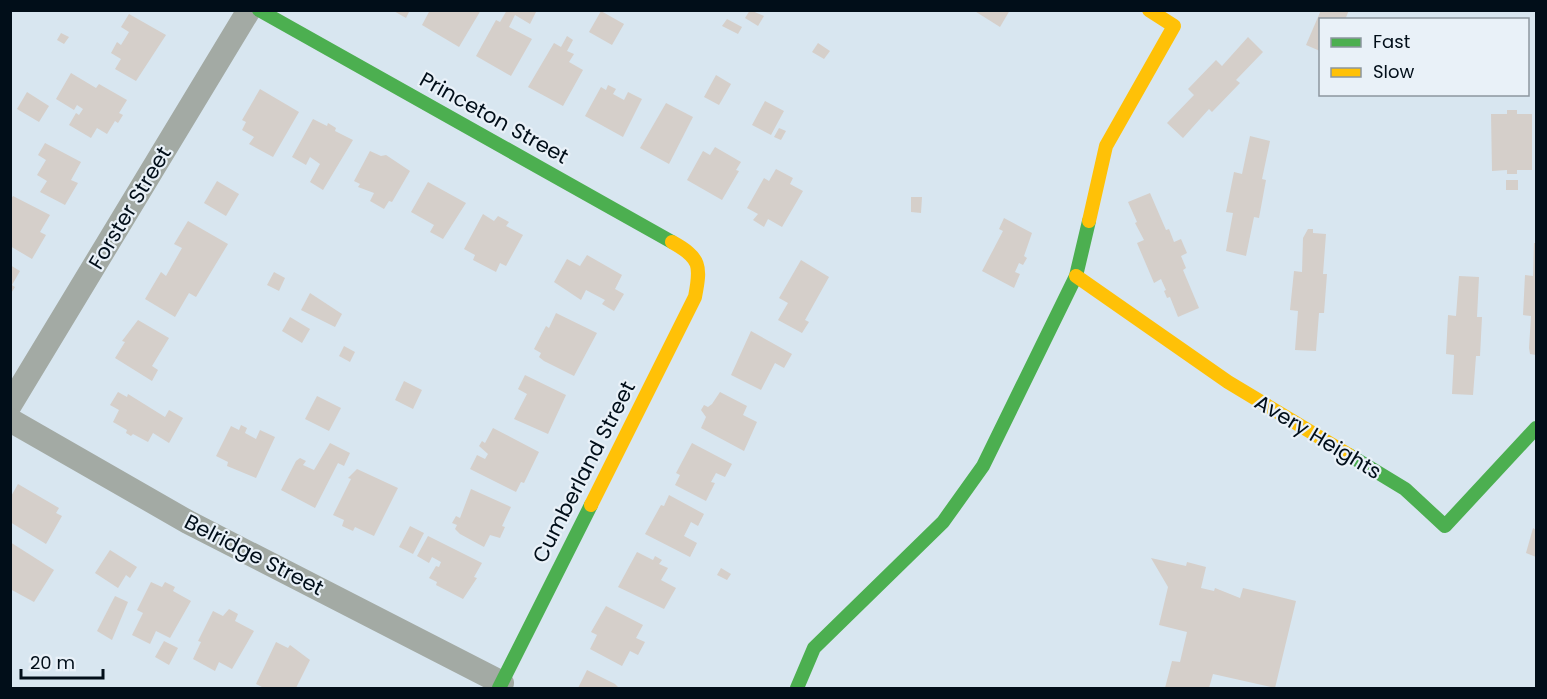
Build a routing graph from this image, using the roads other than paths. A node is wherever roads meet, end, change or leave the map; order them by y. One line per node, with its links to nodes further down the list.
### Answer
1 (249, 10): 7 (street, Forster Street)
2 (259, 10): 5 (street, Princeton Street)
3 (1149, 10): 4 (street)
4 (1179, 18): 6 (street)
5 (700, 271): 10 (street, Cumberland Street)
6 (1076, 276): 9 (street, Avery Heights); 11 (street)
7 (10, 405)
8 (10, 420): 10 (street, Belridge Street)
9 (1536, 428)
10 (501, 686)
11 (797, 688)

